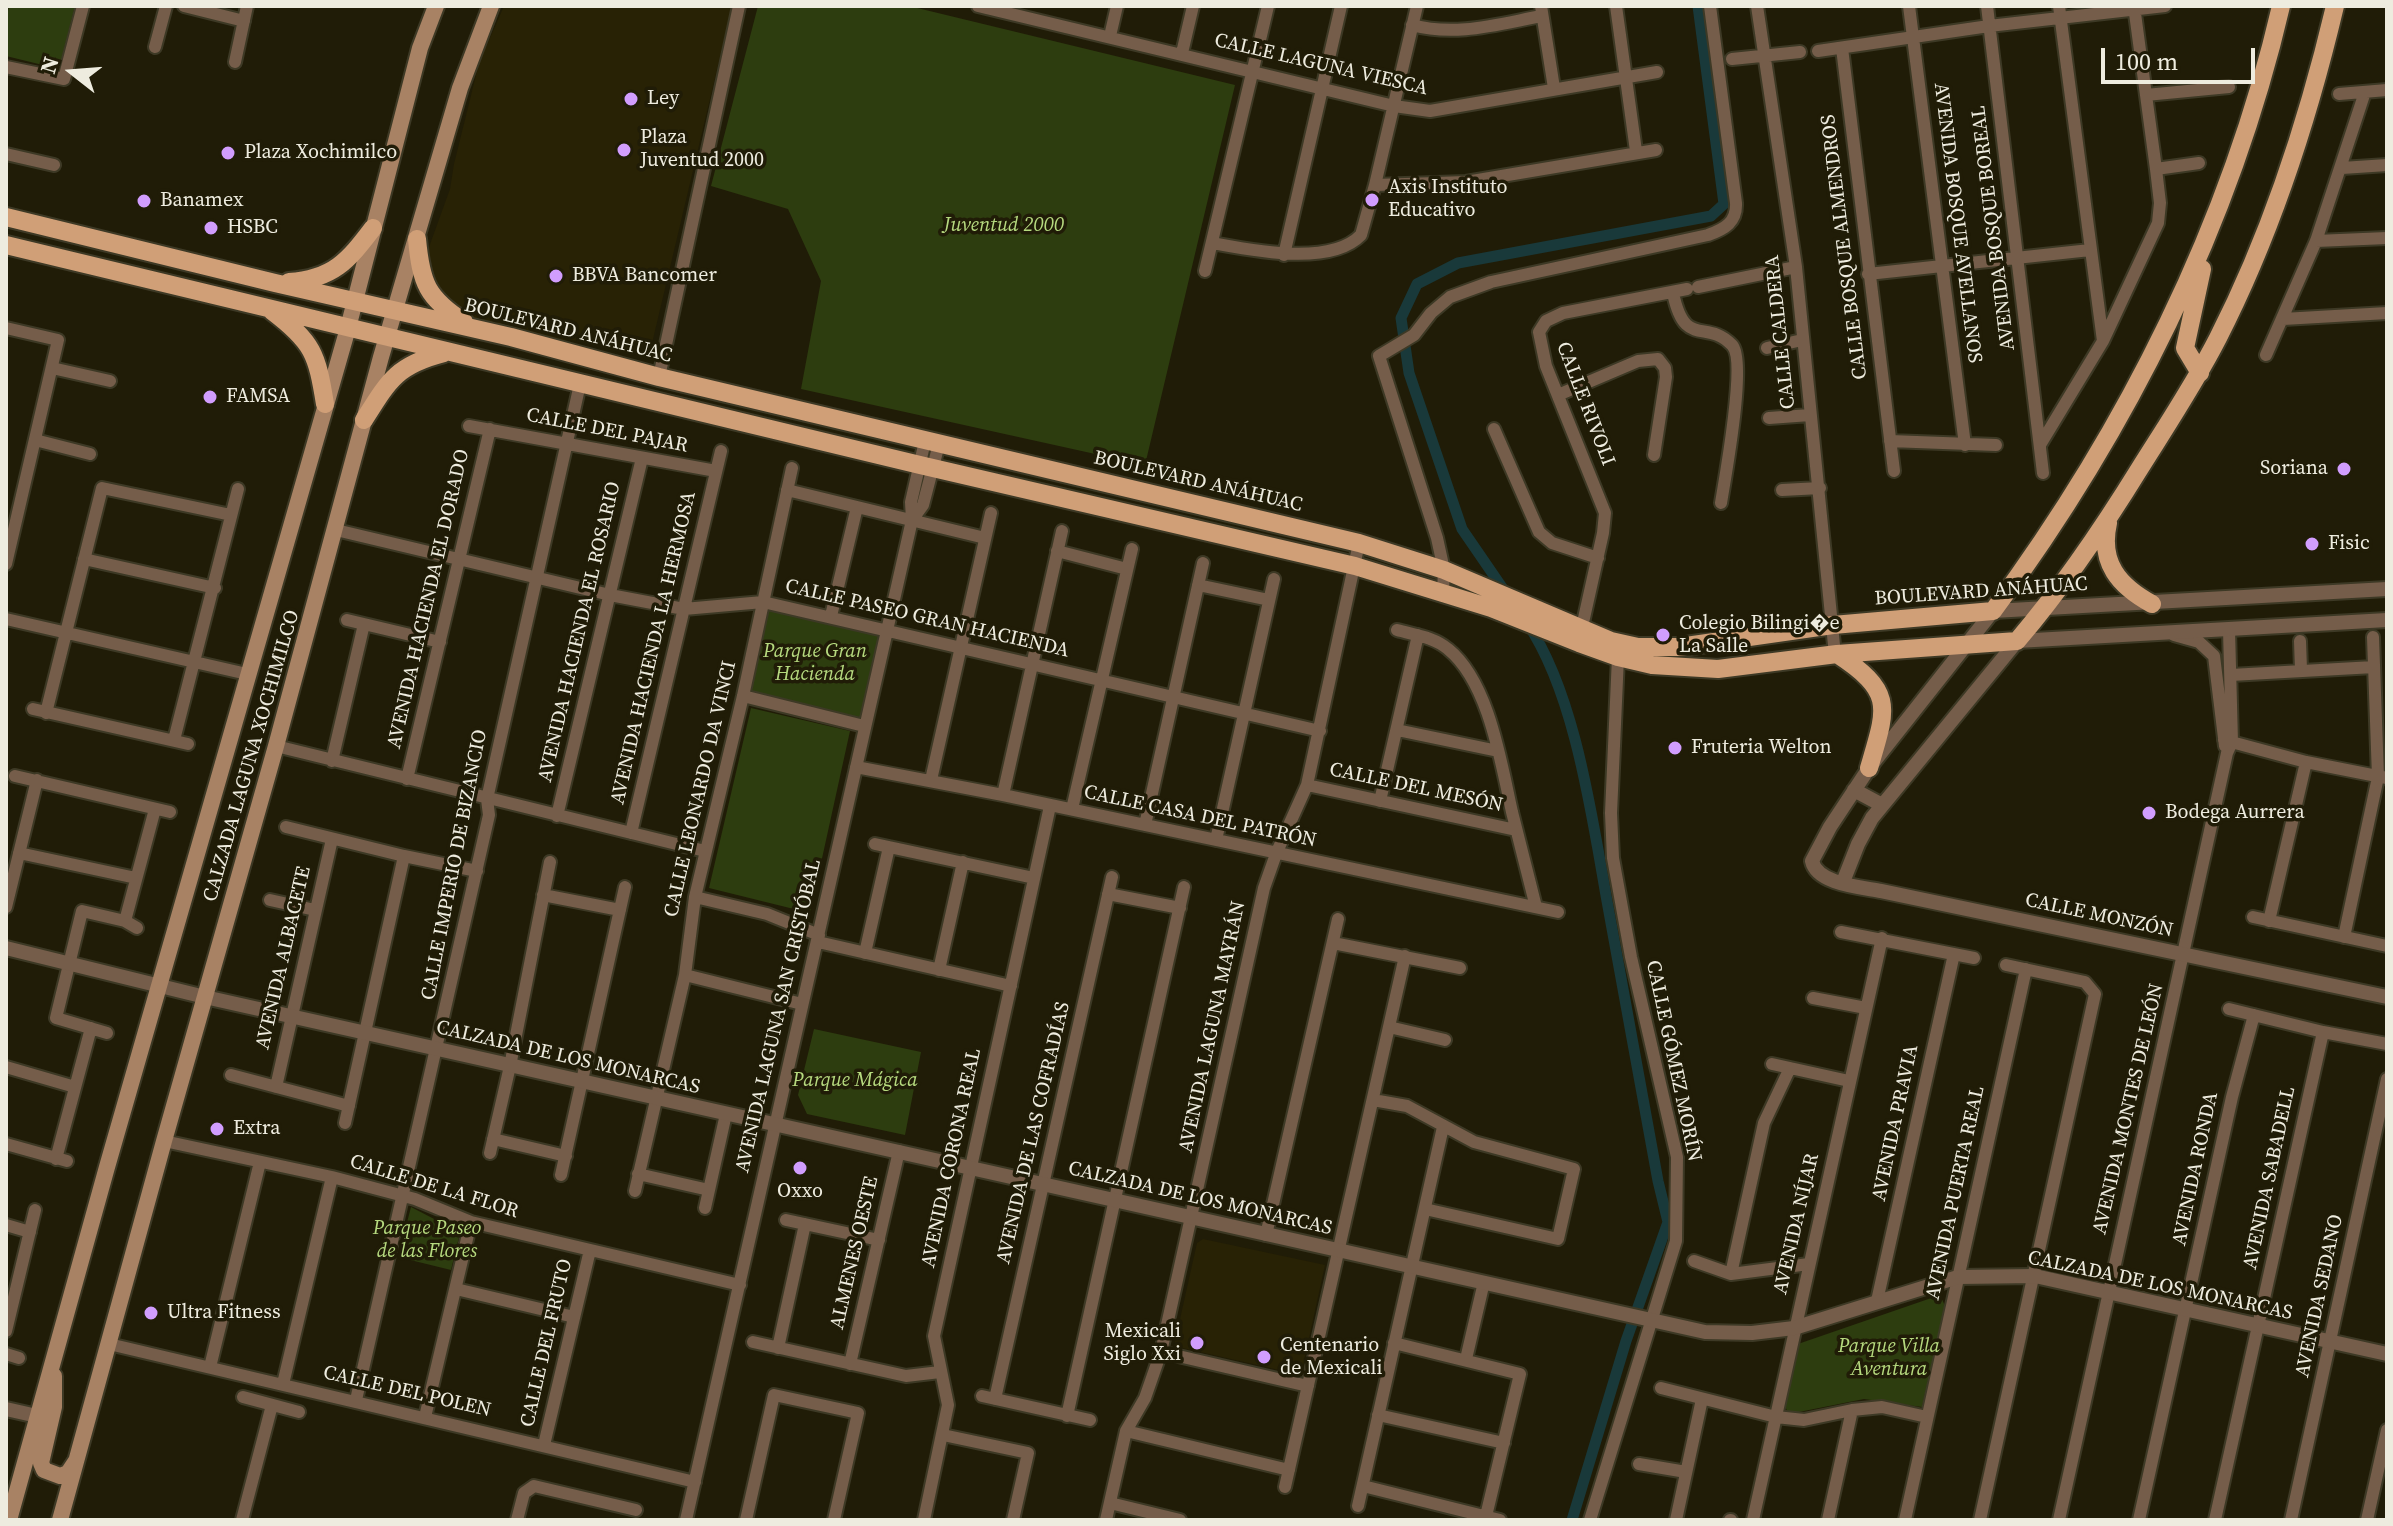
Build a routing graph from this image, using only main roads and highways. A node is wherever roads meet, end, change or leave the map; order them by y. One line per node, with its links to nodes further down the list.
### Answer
1 (436, 6): 8 (main road, CALZADA LAGUNA XOCHIMILCO)
2 (484, 6): 6 (main road)
3 (491, 6): 6 (main road, CALZADA LAGUNA XOCHIMILCO)
4 (2281, 6): 9 (main road)
5 (2335, 6): 22 (main road)
6 (470, 58): 10 (main road, CALZADA LAGUNA XOCHIMILCO)
7 (6, 217): 13 (main road, BOULEVARD ANÁHUAC)
8 (373, 228): 14 (main road); 15 (main road, CALZADA LAGUNA XOCHIMILCO)
9 (2210, 231): 22 (main road); 29 (main road, BOULEVARD ANÁHUAC)
10 (417, 239): 17 (main road, CALZADA LAGUNA XOCHIMILCO); 19 (main road)
11 (6, 245): 12 (main road, BOULEVARD ANÁHUAC)
12 (38, 253): 13 (main road); 16 (main road, BOULEVARD ANÁHUAC)
13 (164, 256): 14 (main road, BOULEVARD ANÁHUAC)
14 (275, 283): 15 (main road, BOULEVARD ANÁHUAC)
15 (355, 302): 17 (main road, BOULEVARD ANÁHUAC); 18 (main road, CALZADA LAGUNA XOCHIMILCO)
16 (266, 307): 18 (main road, BOULEVARD ANÁHUAC); 25 (main road)
17 (395, 312): 19 (main road, BOULEVARD ANÁHUAC); 20 (main road, CALZADA LAGUNA XOCHIMILCO)
18 (348, 328): 20 (main road, BOULEVARD ANÁHUAC); 25 (main road, CALZADA LAGUNA XOCHIMILCO)
19 (473, 328): 23 (main road, BOULEVARD ANÁHUAC)
20 (387, 338): 21 (main road, BOULEVARD ANÁHUAC); 26 (main road, CALZADA LAGUNA XOCHIMILCO)
21 (449, 351): 24 (main road, BOULEVARD ANÁHUAC); 26 (main road)
22 (2200, 373): 27 (main road)
23 (659, 377): 24 (main road); 29 (main road, BOULEVARD ANÁHUAC)
24 (580, 384): 29 (main road, BOULEVARD ANÁHUAC)
25 (325, 404): 32 (main road, CALZADA LAGUNA XOCHIMILCO)
26 (364, 420): 33 (main road, CALZADA LAGUNA XOCHIMILCO)
27 (2109, 518): 28 (main road); 30 (main road, BOULEVARD ANÁHUAC)
28 (2152, 604)
29 (1580, 636): 30 (main road, BOULEVARD ANÁHUAC)
30 (1836, 655): 31 (main road)
31 (1869, 768)
32 (53, 1363): 33 (main road); 34 (main road, CALZADA LAGUNA XOCHIMILCO)
33 (77, 1459): 35 (main road, CALZADA LAGUNA XOCHIMILCO)
34 (9, 1520)
35 (60, 1520)

